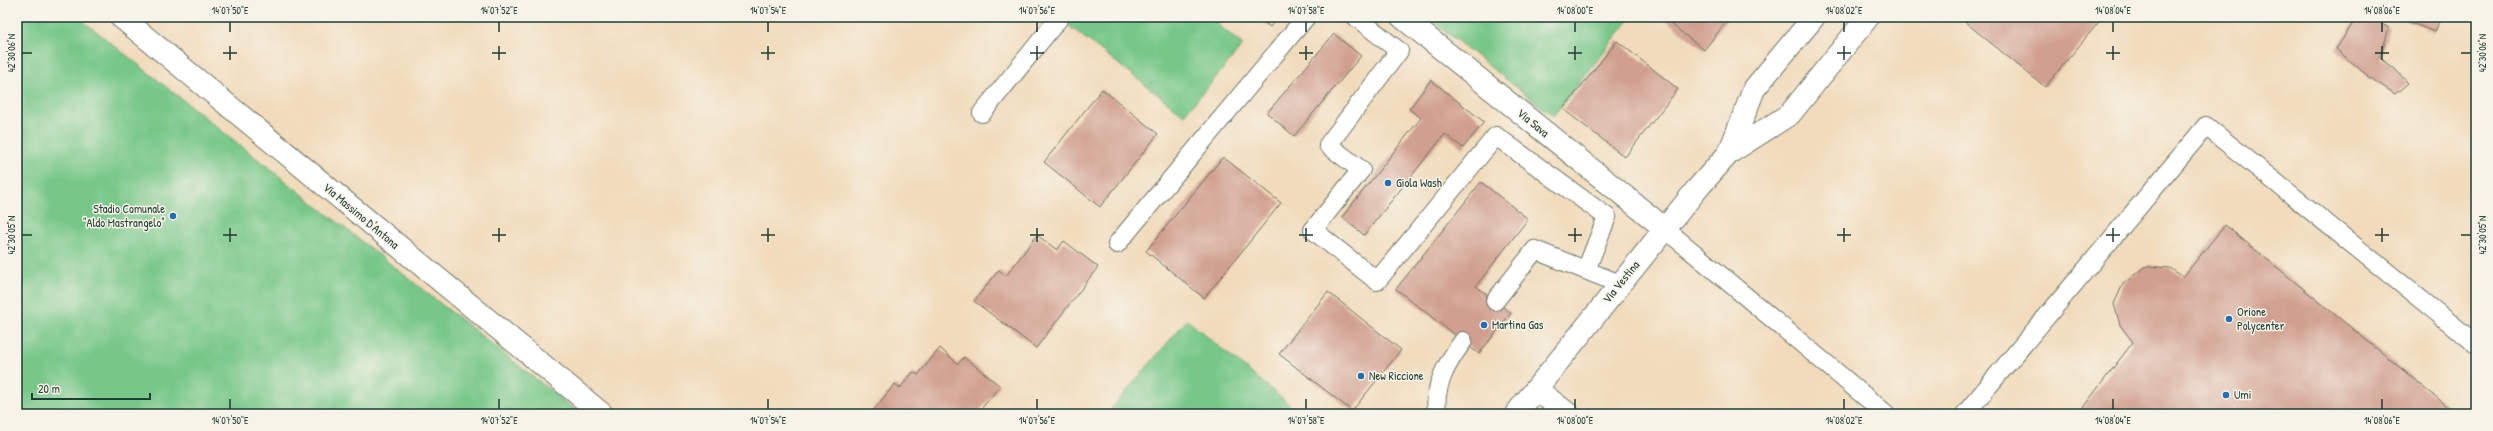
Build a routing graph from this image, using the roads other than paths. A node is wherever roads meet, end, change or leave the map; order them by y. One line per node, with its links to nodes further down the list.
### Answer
1 (121, 17): 18 (street, Via Massimo D'Antona)
2 (1060, 17): 8 (lane)
3 (1306, 17): 11 (lane)
4 (1356, 17): 12 (lane)
5 (1402, 17): 10 (street, Via Sava)
6 (1814, 17): 9 (street, Via Vestina)
7 (1868, 17): 9 (street, Via Vestina)
8 (982, 113)
9 (1728, 153): 10 (street, Via Vestina)
10 (1664, 228): 13 (street, Via Vestina); 22 (lane)
11 (1117, 244)
12 (1586, 270): 13 (lane); 14 (lane)
13 (1620, 284): 17 (street, Via Vestina)
14 (1495, 301)
15 (1463, 341): 19 (lane)
16 (2476, 344): 23 (lane)
17 (1536, 389): 20 (street, Via Vestina); 21 (street)
18 (602, 414)
19 (1437, 414)
20 (1516, 414)
21 (1568, 414)
22 (1886, 414)
23 (1965, 414)

